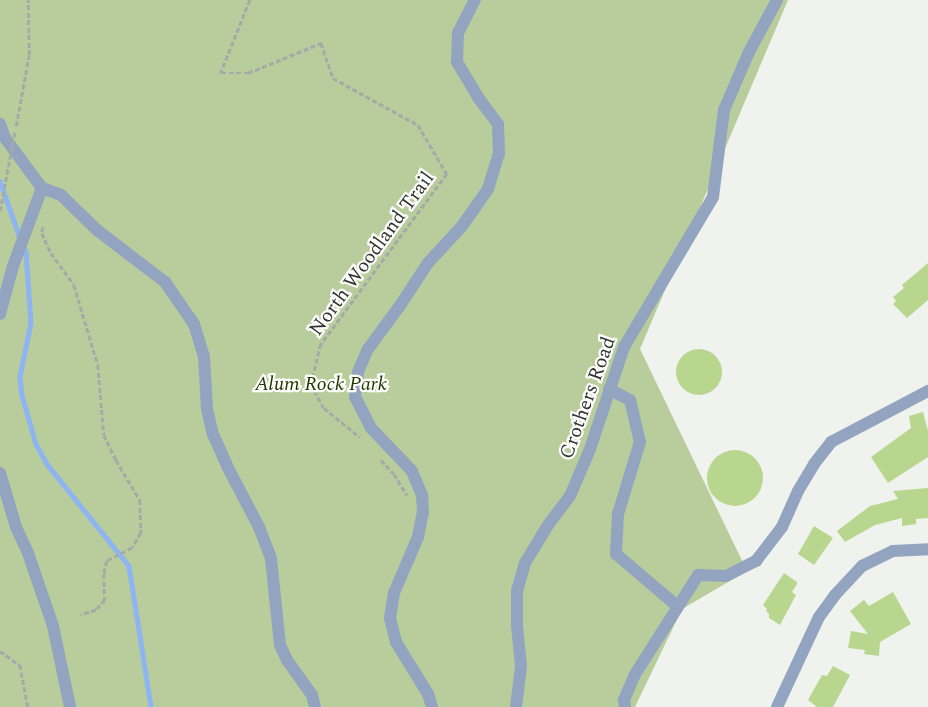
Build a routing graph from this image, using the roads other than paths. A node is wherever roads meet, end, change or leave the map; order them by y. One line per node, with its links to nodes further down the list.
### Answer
1 (475, 0): 13 (street)
2 (777, 0): 6 (street, Crothers Road)
3 (0, 124): 4 (street)
4 (42, 188): 5 (street); 12 (street)
5 (0, 314)
6 (609, 389): 10 (street); 14 (street, Crothers Road)
7 (928, 390): 10 (street)
8 (0, 472): 11 (street)
9 (928, 550): 16 (street)
10 (677, 606): 15 (street)
11 (70, 707)
12 (315, 707)
13 (432, 707)
14 (516, 707)
15 (626, 707)
16 (777, 707)

